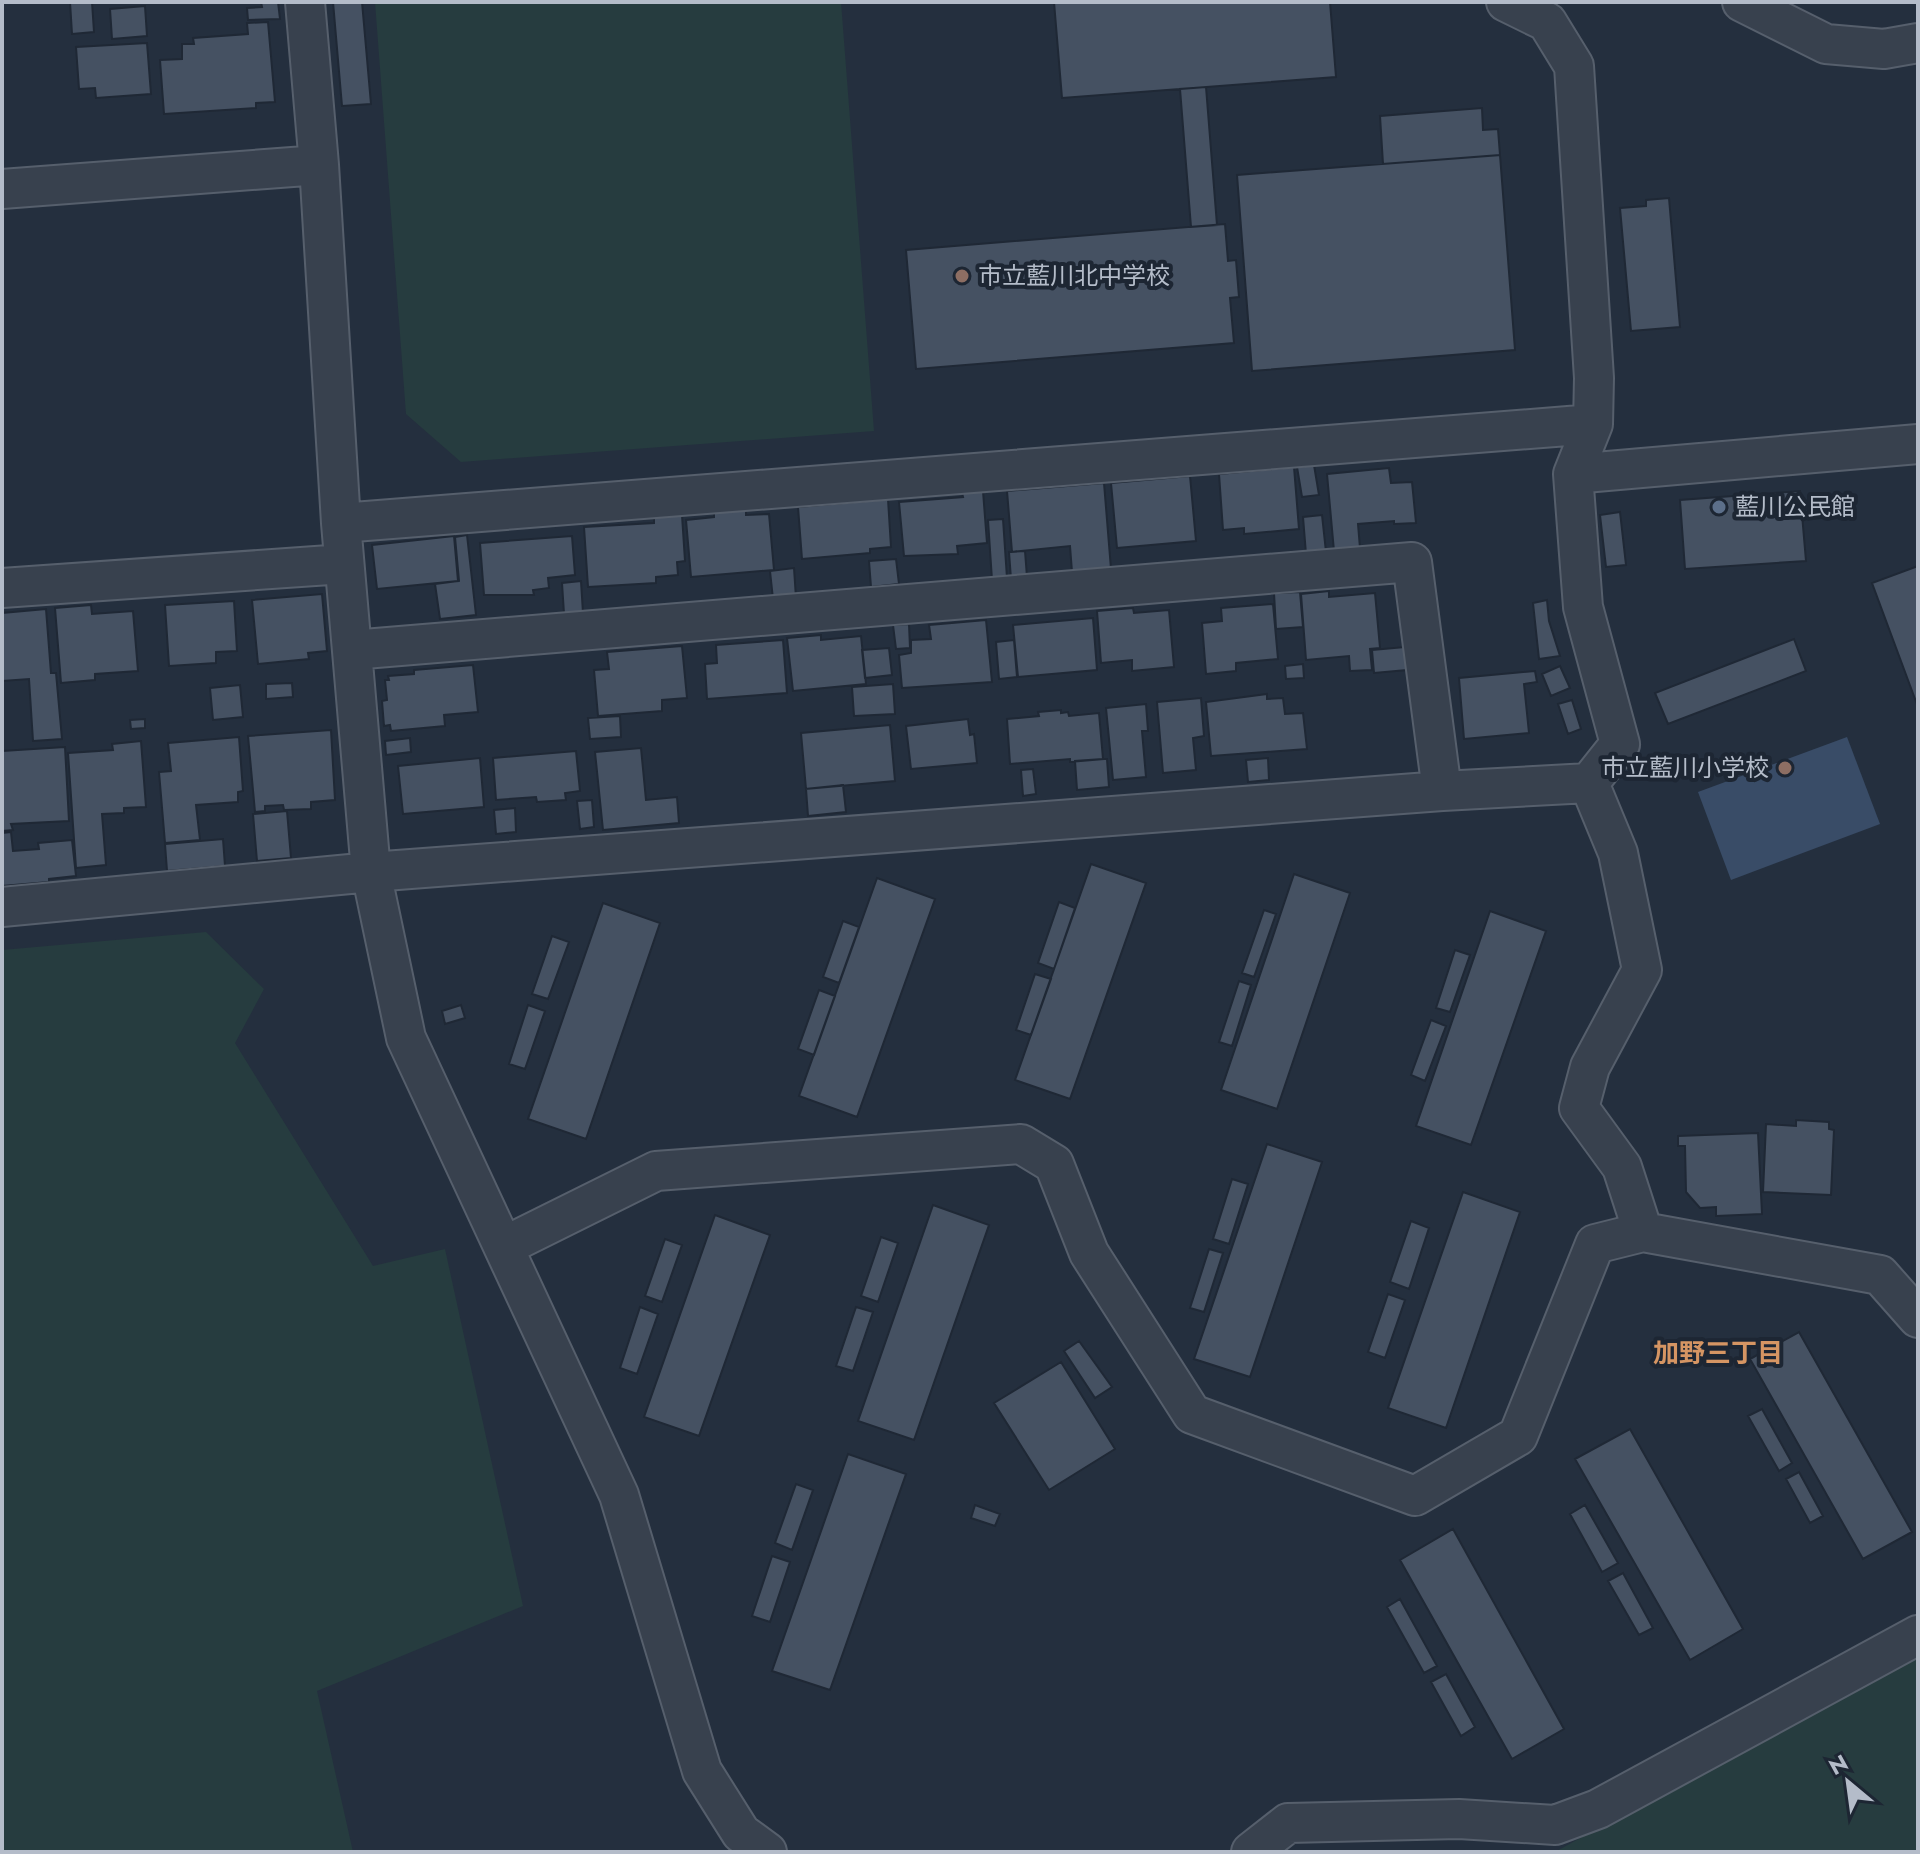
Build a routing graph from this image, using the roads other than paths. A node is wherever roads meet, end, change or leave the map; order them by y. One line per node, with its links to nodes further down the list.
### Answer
1 (305, 2): 6 (street)
2 (1506, 2): 4 (street)
3 (1742, 2): 5 (street)
4 (1557, 12): 8 (street)
5 (1918, 43)
6 (319, 165): 7 (street); 11 (street)
7 (2, 189)
8 (1593, 424): 10 (street); 11 (street)
9 (1918, 444): 10 (street)
10 (1573, 474): 15 (street)
11 (341, 523): 12 (street)
12 (344, 564): 13 (street); 14 (street)
13 (2, 588)
14 (352, 650): 16 (street); 17 (street)
15 (1589, 783): 16 (street); 19 (street)
16 (1442, 791): 17 (street)
17 (371, 872): 18 (street); 20 (street)
18 (2, 907)
19 (1643, 1232): 20 (street); 21 (street)
20 (505, 1246): 23 (street)
21 (1918, 1318)
22 (1918, 1635): 24 (street)
23 (767, 1852)
24 (1251, 1852)

